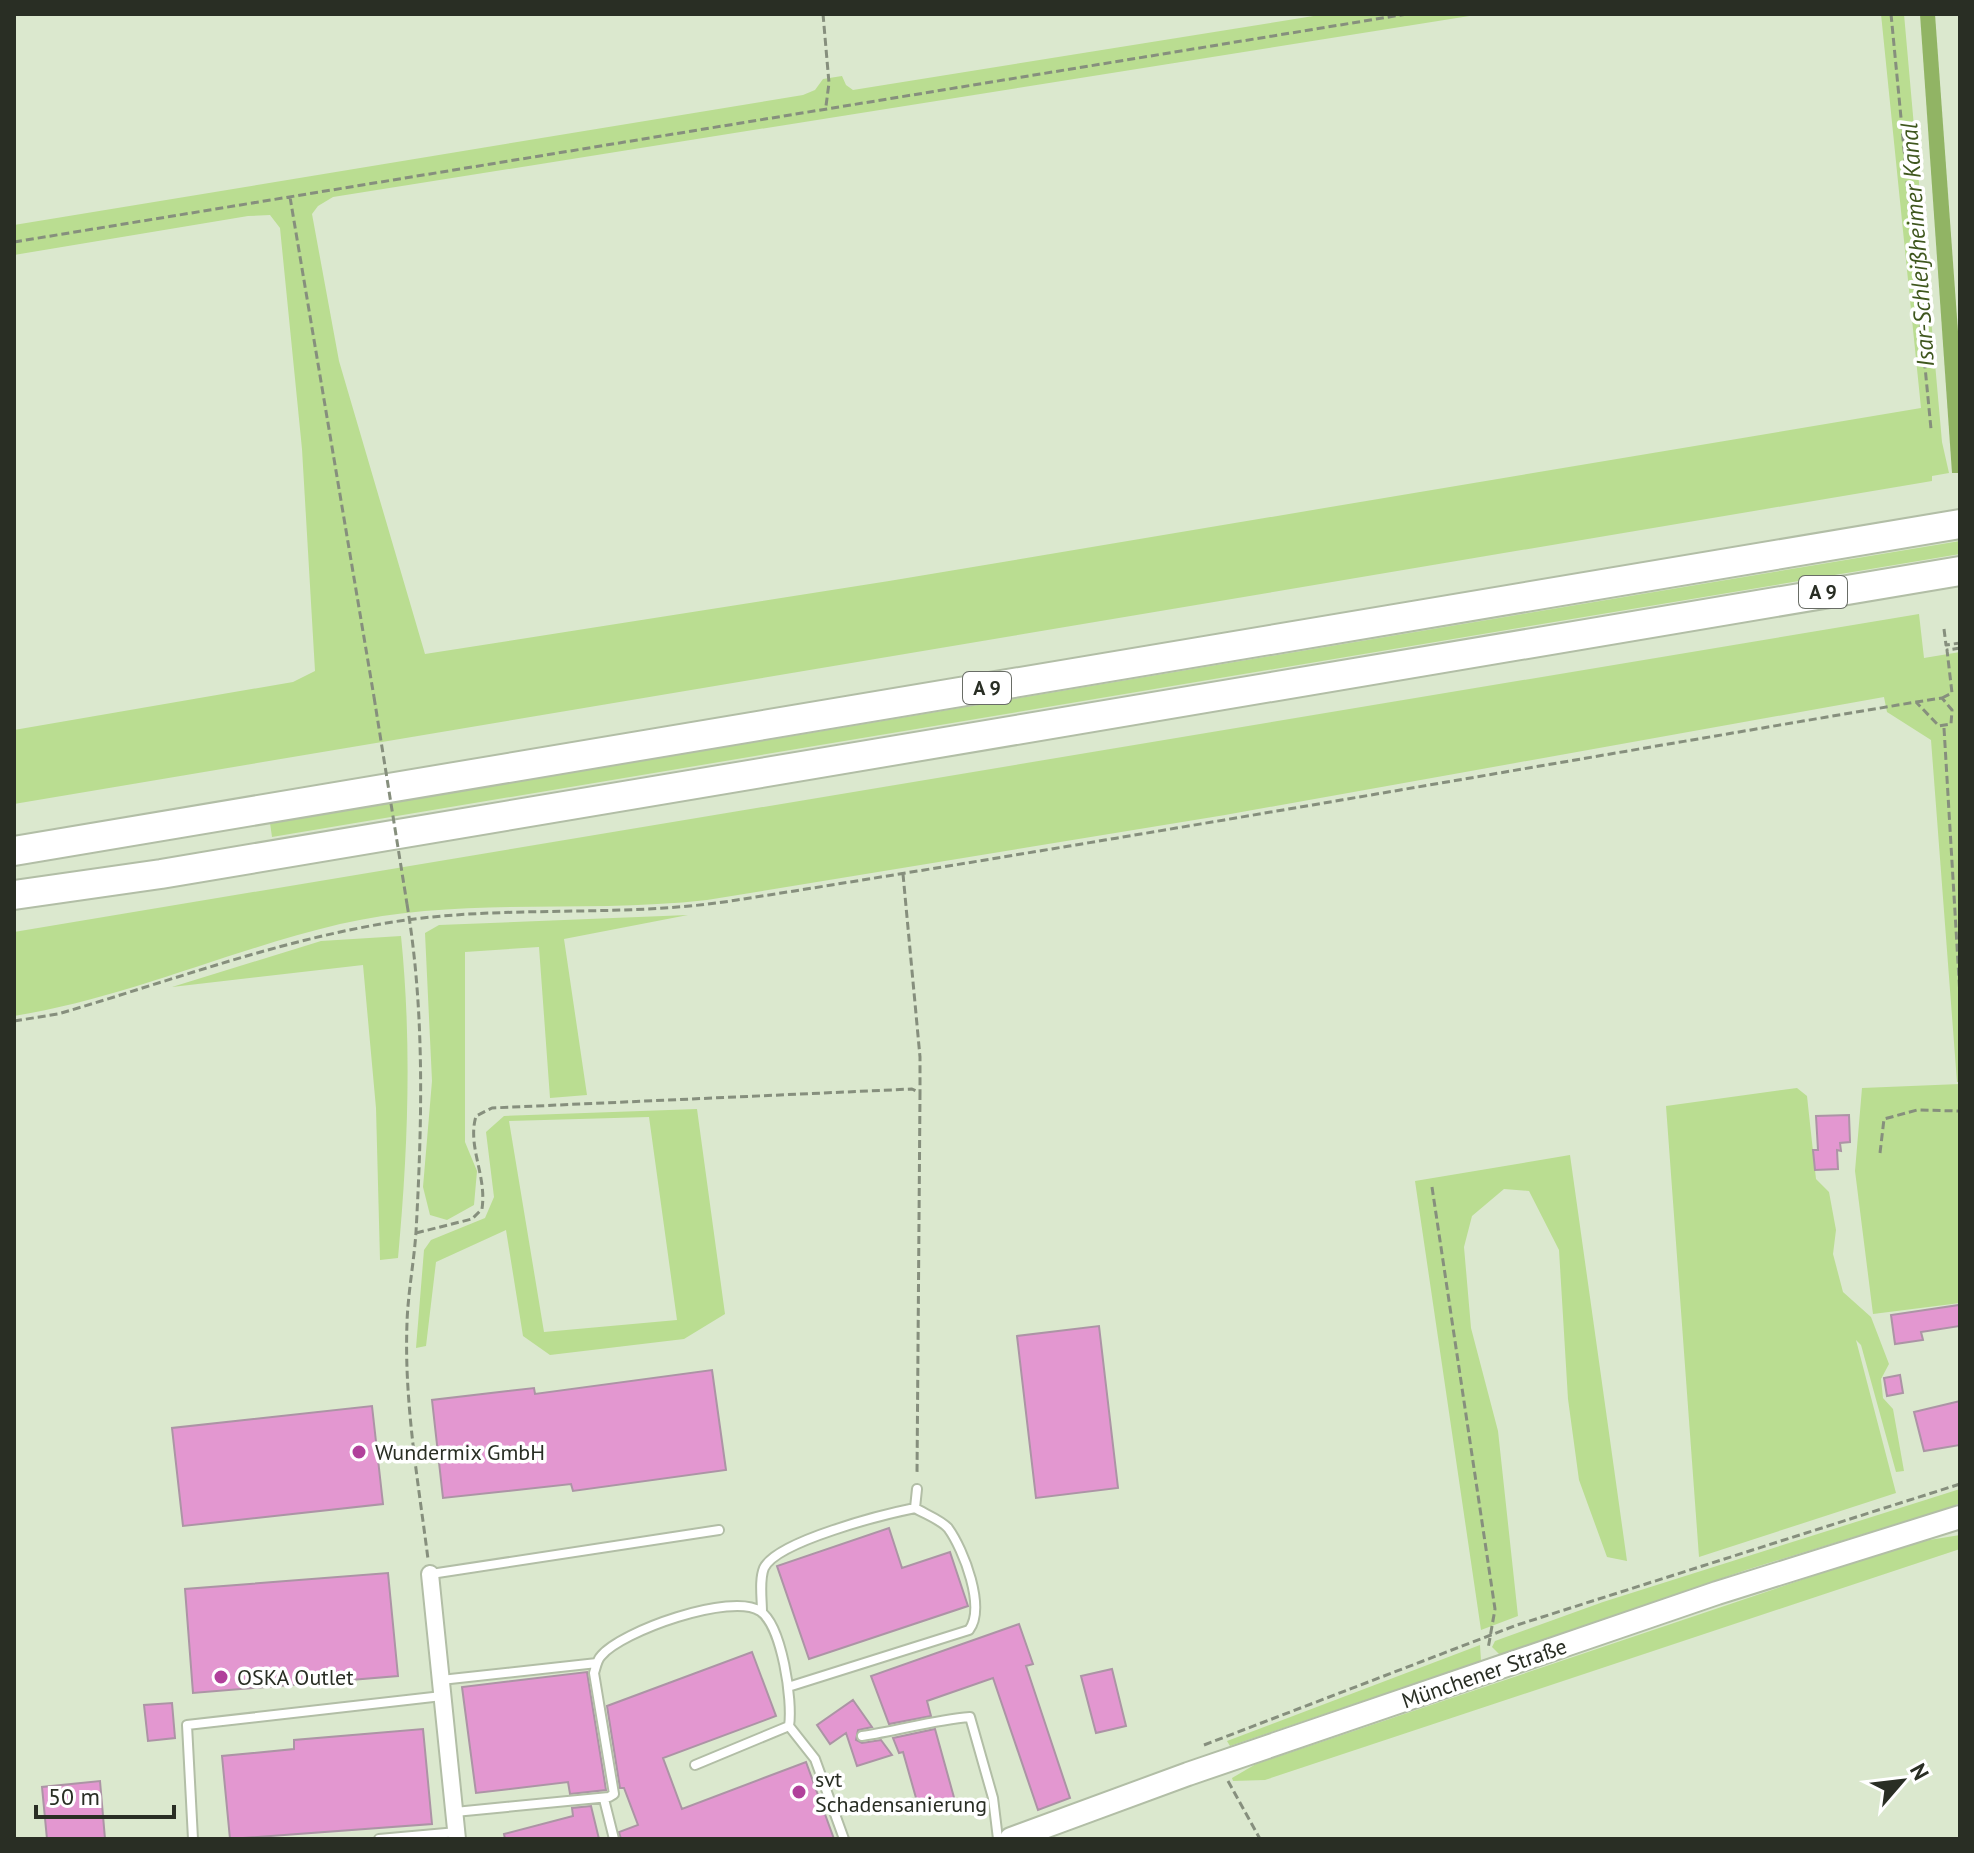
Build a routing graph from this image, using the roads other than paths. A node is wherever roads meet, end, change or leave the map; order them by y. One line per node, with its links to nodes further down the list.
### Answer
1 (1960, 524): 3 (highway, A 9)
2 (1960, 571): 4 (highway, A 9)
3 (14, 851)
4 (14, 895)
5 (917, 1489): 6 (lane)
6 (915, 1508): 10 (lane); 12 (lane)
7 (1960, 1517): 19 (main road, Münchener Straße)
8 (719, 1530): 9 (lane)
9 (430, 1574): 13 (street)
10 (762, 1612): 11 (lane); 12 (lane)
11 (597, 1663): 13 (lane); 17 (lane)
12 (788, 1687): 14 (lane)
13 (442, 1688): 18 (street); 21 (lane)
14 (789, 1726): 16 (lane); 24 (lane)
15 (862, 1736): 25 (lane)
16 (695, 1765)
17 (604, 1799): 18 (lane); 23 (lane)
18 (455, 1812): 20 (street)
19 (1039, 1834): 26 (main road, Münchener Straße)
20 (457, 1836): 22 (lane)
21 (193, 1839)
22 (379, 1839)
23 (614, 1839)
24 (844, 1839)
25 (998, 1839)
26 (1011, 1839)

